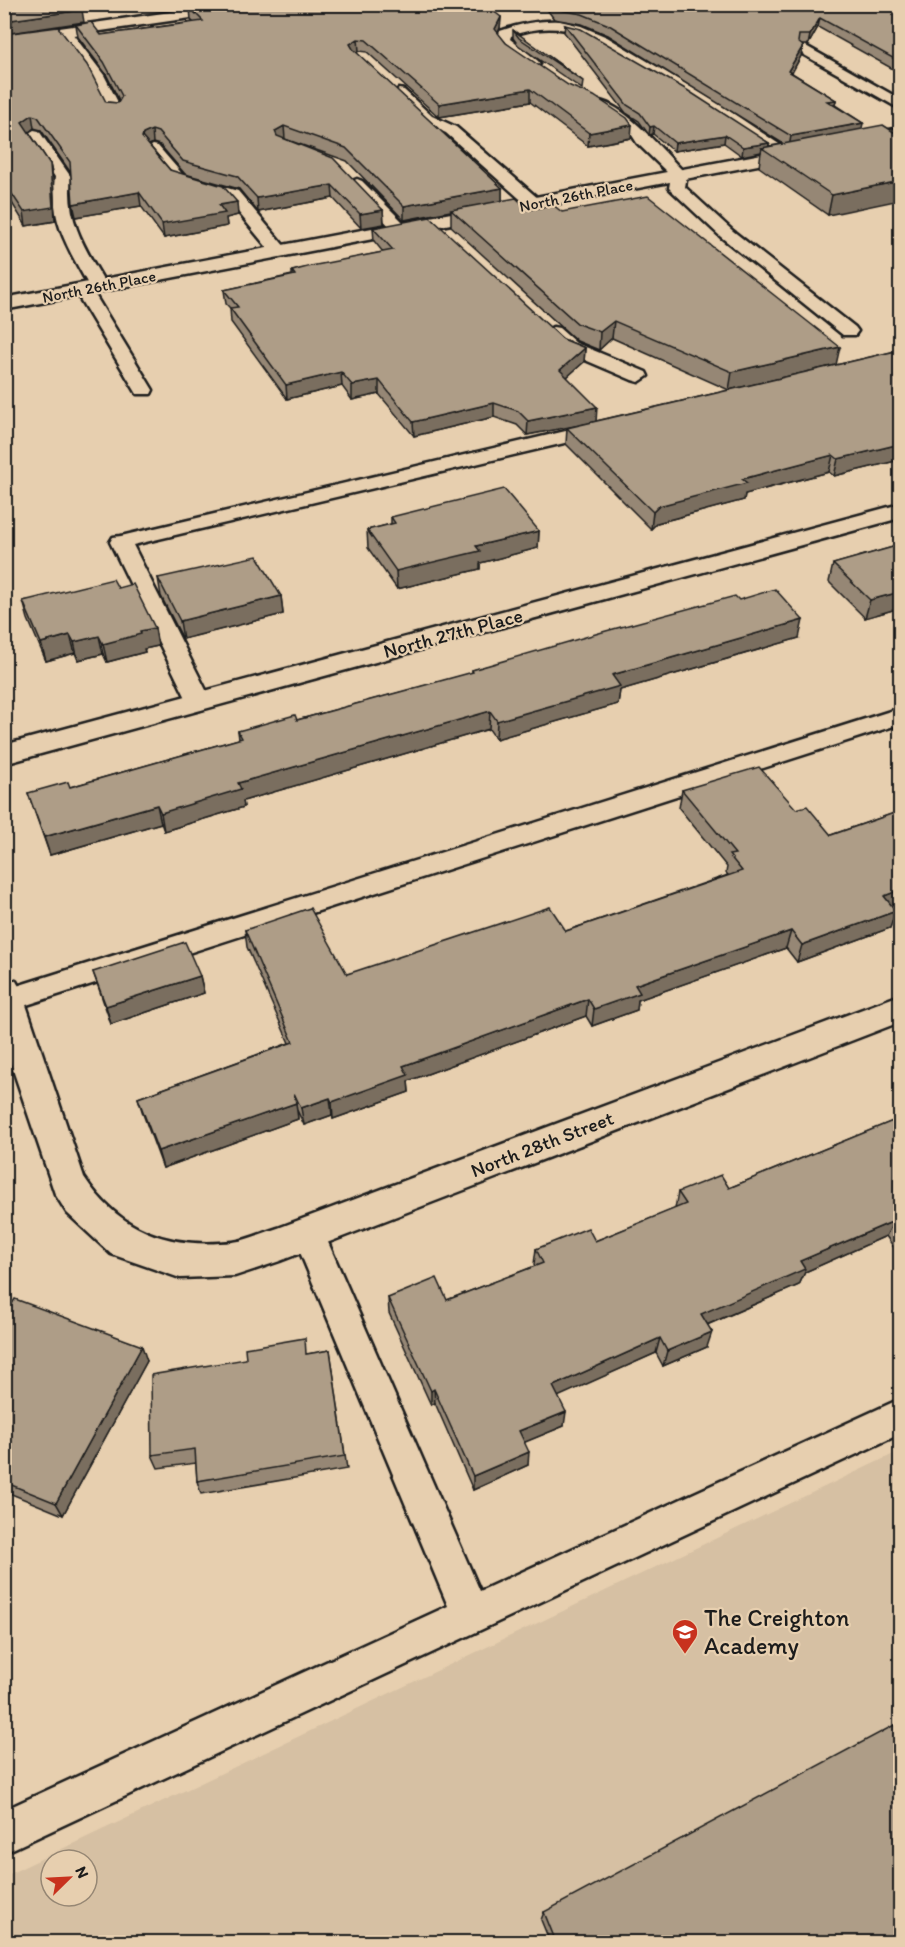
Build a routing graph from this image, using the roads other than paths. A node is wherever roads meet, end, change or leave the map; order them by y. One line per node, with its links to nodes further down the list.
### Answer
1 (260, 4): 2 (street)
2 (64, 32): 3 (street); 9 (lane)
3 (4, 41)
4 (804, 49): 8 (lane)
5 (548, 75): 13 (lane)
6 (388, 83): 16 (lane)
7 (591, 100): 15 (lane)
8 (900, 105)
9 (115, 110)
10 (900, 133): 13 (street, North 26th Place)
11 (34, 134): 21 (lane)
12 (153, 150): 20 (lane)
13 (787, 154): 15 (street, North 26th Place)
14 (347, 174): 18 (lane)
15 (679, 175): 16 (street, North 26th Place); 24 (lane)
16 (534, 203): 17 (street, North 26th Place)
17 (434, 222): 18 (street, North 26th Place); 19 (lane)
18 (401, 229): 20 (street, North 26th Place)
19 (452, 239)
20 (280, 252): 21 (street, North 26th Place)
21 (90, 288): 22 (street, North 26th Place); 26 (lane)
22 (4, 304)
23 (536, 316): 25 (lane)
24 (849, 331)
25 (639, 376)
26 (144, 390)
27 (621, 424): 29 (lane)
28 (900, 511): 29 (street, North 27th Place)
29 (200, 702): 31 (street, North 27th Place)
30 (900, 716): 32 (lane)
31 (4, 755)
32 (6, 995): 34 (street, North 28th Street)
33 (900, 1008): 34 (street, North 28th Street)
34 (308, 1233): 36 (lane)
35 (900, 1416): 36 (lane)
36 (471, 1616): 37 (lane)
37 (4, 1832)

